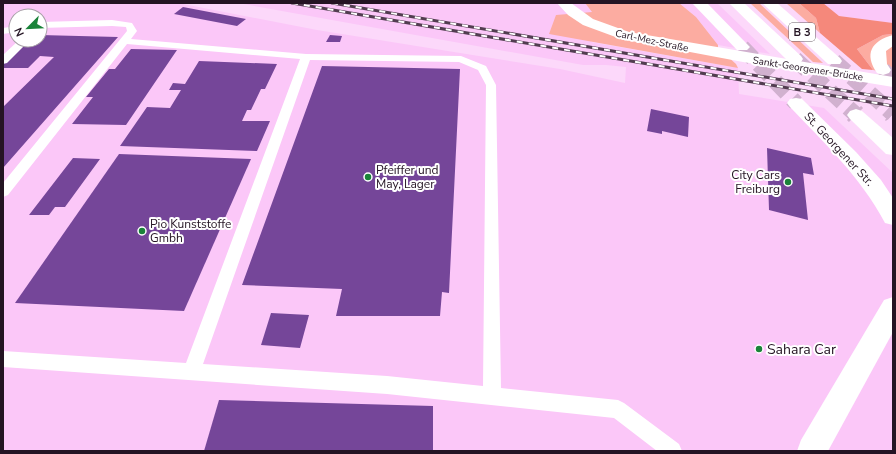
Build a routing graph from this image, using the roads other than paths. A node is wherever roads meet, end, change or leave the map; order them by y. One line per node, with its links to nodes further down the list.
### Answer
1 (564, 3): 10 (main road, Carl-Mez-Straße)
2 (699, 3): 8 (main road)
3 (736, 3): 12 (main road, B 3)
4 (769, 3): 14 (main road, B 3)
5 (48, 25): 7 (lane)
6 (893, 40): 15 (main road)
7 (124, 41): 11 (lane); 19 (lane)
8 (742, 47)
9 (17, 48): 13 (lane)
10 (724, 54): 15 (main road, Sankt-Georgener-Brücke)
11 (306, 57): 23 (lane); 24 (lane)
12 (795, 59)
13 (3, 61)
14 (834, 61)
15 (888, 76)
16 (796, 103): 20 (main road, St. Georgener Str.)
17 (856, 115): 18 (main road)
18 (893, 149)
19 (3, 192)
20 (893, 217)
21 (893, 308): 26 (main road)
22 (3, 359): 23 (lane)
23 (192, 371): 24 (lane)
24 (492, 395): 25 (lane)
25 (672, 451)
26 (812, 451)

